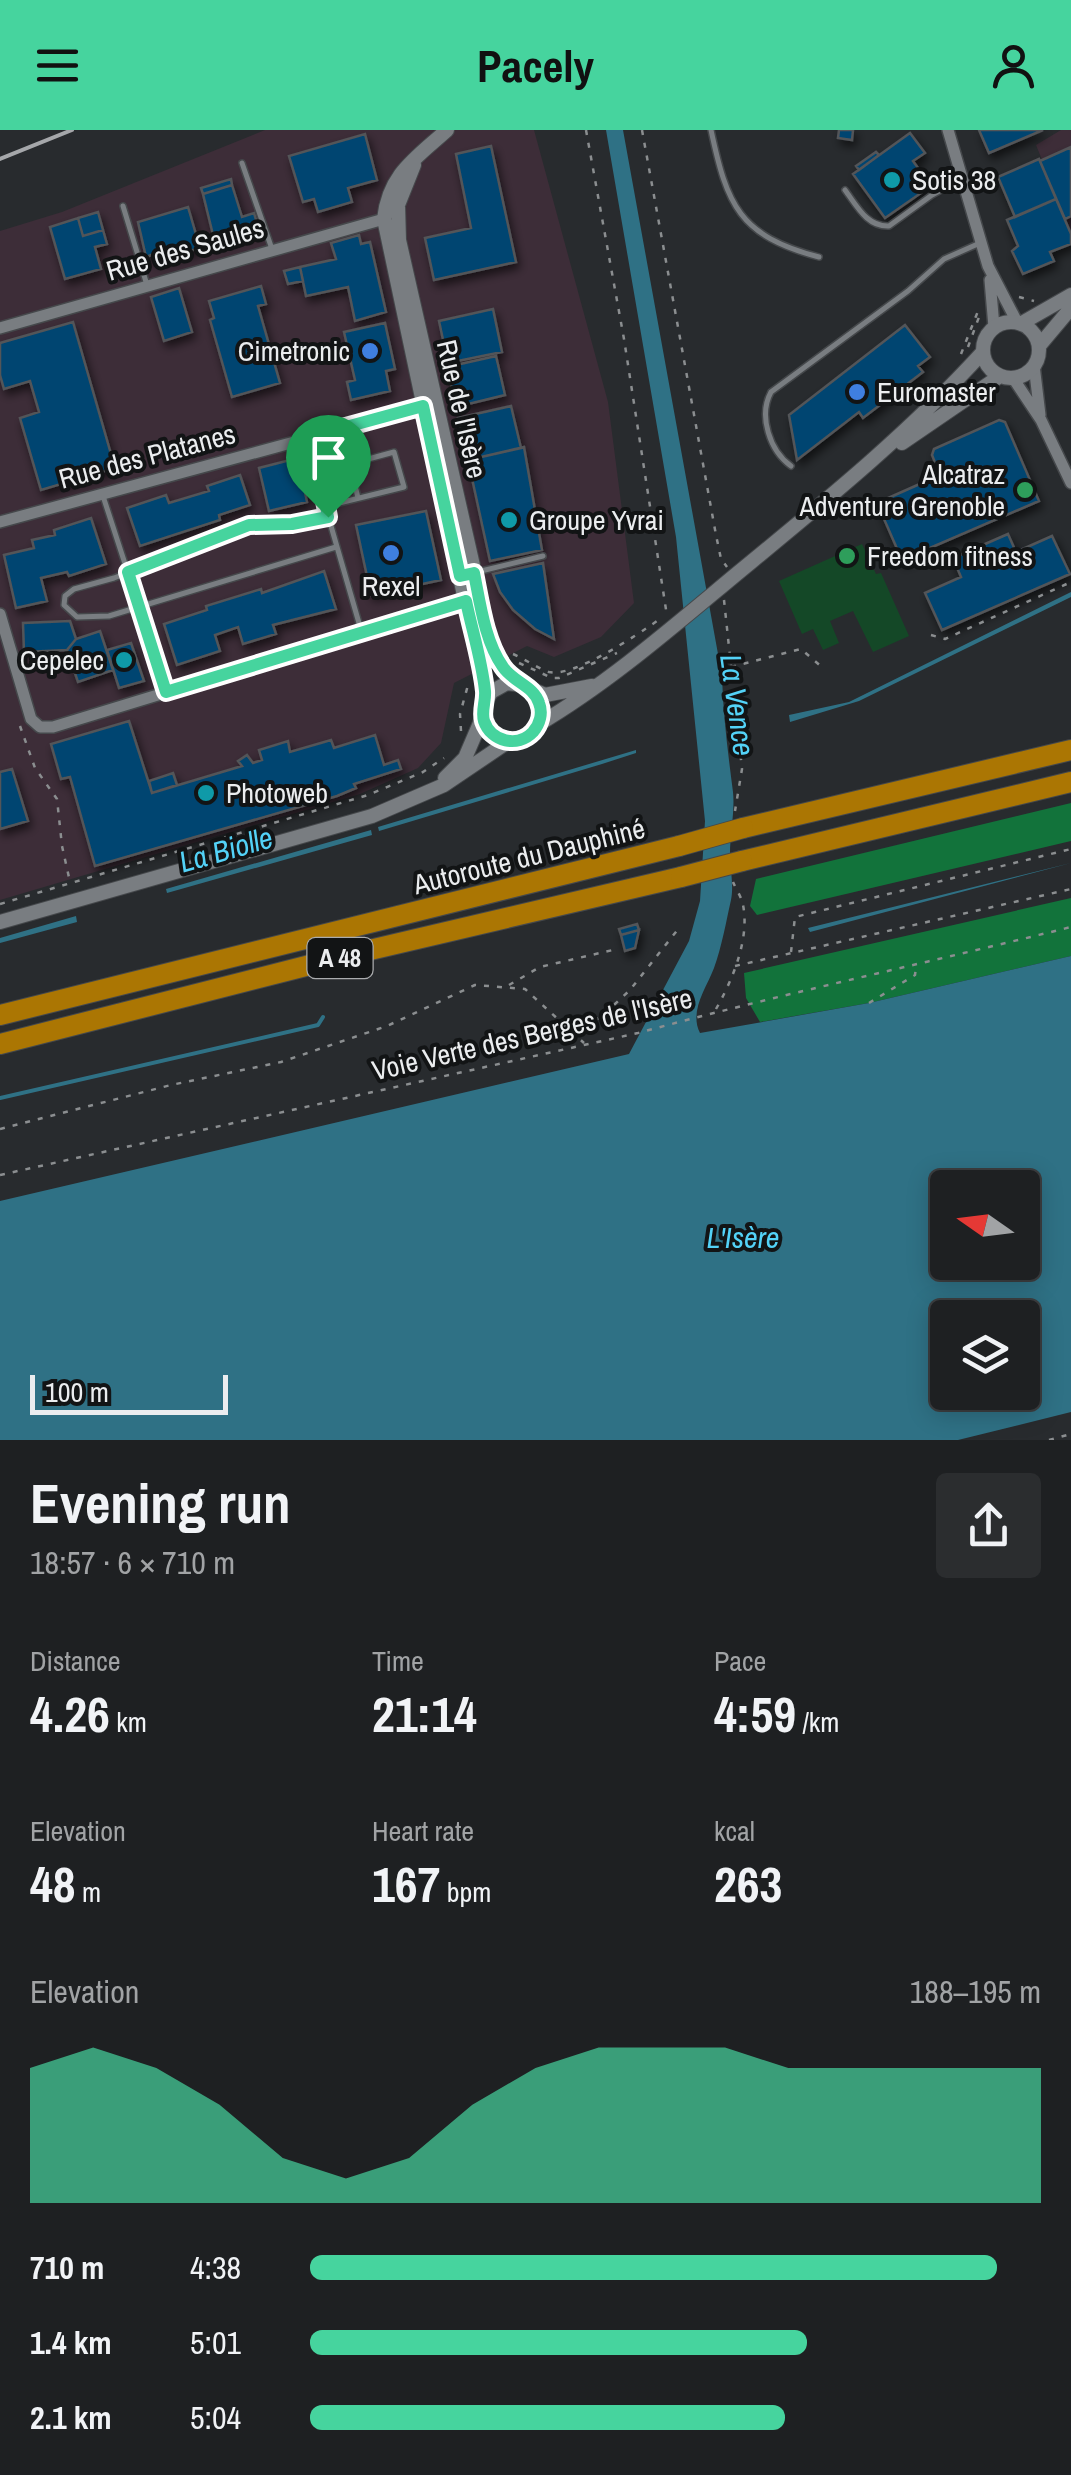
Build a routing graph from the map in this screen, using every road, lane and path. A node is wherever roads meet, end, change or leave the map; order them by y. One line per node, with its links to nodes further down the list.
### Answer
1 (446, 130): 6 (street, Rue de l'Isère)
2 (586, 130): 53 (path)
3 (642, 130): 48 (path)
4 (711, 130): 15 (lane)
5 (948, 130): 8 (street)
6 (418, 156): 11 (street, Rue de l'Isère); 12 (street, Rue de l'Isère)
7 (242, 163): 14 (lane)
8 (962, 180): 9 (lane); 13 (street)
9 (845, 190)
10 (123, 206): 17 (lane)
11 (384, 219): 12 (street); 14 (street, Rue des Saules); 33 (street, Rue de l'Isère)
12 (398, 231): 47 (street, Rue de l'Isère)
13 (980, 243): 16 (street); 37 (lane)
14 (272, 250): 17 (street, Rue des Saules)
15 (819, 257)
16 (988, 266): 25 (street); 26 (street)
17 (147, 286): 27 (street, Rue des Saules)
18 (1071, 295): 25 (street)
19 (1011, 297): 22 (path)
20 (986, 302): 30 (path)
21 (1041, 302): 23 (path)
22 (1019, 306)
23 (1032, 306)
24 (1071, 308): 28 (street)
25 (1020, 323): 26 (street); 28 (street)
26 (994, 327): 29 (street)
27 (0, 328)
28 (1039, 346): 31 (street)
29 (982, 353): 32 (street); 36 (street)
30 (964, 359)
31 (1034, 365): 32 (street); 34 (street)
32 (1006, 377): 34 (street); 36 (street)
33 (423, 406): 35 (street, Rue des Platanes); 47 (street, Rue de l'Isère)
34 (1041, 420): 38 (street)
35 (313, 436): 39 (street, Rue des Platanes); 41 (lane)
36 (880, 455): 48 (street)
37 (791, 466)
38 (1071, 484)
39 (102, 494): 43 (street, Rue des Platanes); 46 (lane)
40 (358, 498): 40 (lane); 41 (lane)
41 (326, 506): 42 (lane)
42 (328, 517): 44 (lane); 46 (lane)
43 (0, 522)
44 (336, 547): 52 (lane); 55 (lane)
45 (543, 556): 47 (lane)
46 (128, 572): 52 (lane); 52 (lane)
47 (467, 574): 51 (street, Rue de l'Isère)
48 (735, 575): 50 (street)
49 (1071, 582): 56 (path)
50 (719, 594): 53 (street); 59 (path)
51 (472, 599): 55 (street); 62 (street, Rue de l'Isère); 66 (street, Rue de l'Isère)
52 (139, 608): 64 (lane)
53 (674, 619): 57 (path); 58 (path); 63 (street)
54 (1, 620): 64 (street)
55 (362, 633): 64 (street)
56 (931, 635)
57 (508, 651)
58 (506, 658)
59 (731, 667): 60 (path); 76 (path)
60 (824, 669)
61 (472, 676): 70 (path)
62 (516, 683): 65 (street); 66 (street)
63 (597, 684): 65 (street); 69 (street)
64 (166, 692)
65 (534, 692): 69 (street)
66 (486, 699): 67 (street)
67 (483, 716): 71 (street); 75 (street)
68 (19, 723): 79 (path)
69 (539, 724): 71 (street)
70 (458, 737)
71 (509, 742): 75 (street)
72 (1071, 750): 76 (highway, Autoroute du Dauphiné / A 48)
73 (447, 756): 79 (path)
74 (1071, 782): 94 (highway, Autoroute du Dauphiné / A 48, bridge)
75 (424, 793): 82 (street)
76 (739, 823): 92 (highway, Autoroute du Dauphiné / A 48, bridge)
77 (1071, 848): 86 (path)
78 (733, 882): 87 (path)
79 (70, 884): 81 (path)
80 (1071, 890): 86 (path)
81 (0, 904)
82 (0, 922)
83 (1071, 927): 88 (path, Voie Verte des Berges de l'Isère)
84 (679, 928): 93 (path)
85 (617, 949): 89 (path)
86 (791, 954): 87 (path)
87 (735, 966): 91 (path)
88 (916, 966): 90 (path); 91 (path, Voie Verte des Berges de l'Isère)
89 (508, 985): 93 (path); 96 (path)
90 (869, 1003)
91 (716, 1010): 95 (path, Voie Verte des Berges de l'Isère)
92 (0, 1014)
93 (568, 1031): 95 (path)
94 (0, 1044)
95 (586, 1044): 97 (path, Voie Verte des Berges de l'Isère)
96 (0, 1129)
97 (0, 1175)
98 (1071, 1434): 99 (path)
99 (1049, 1440)

